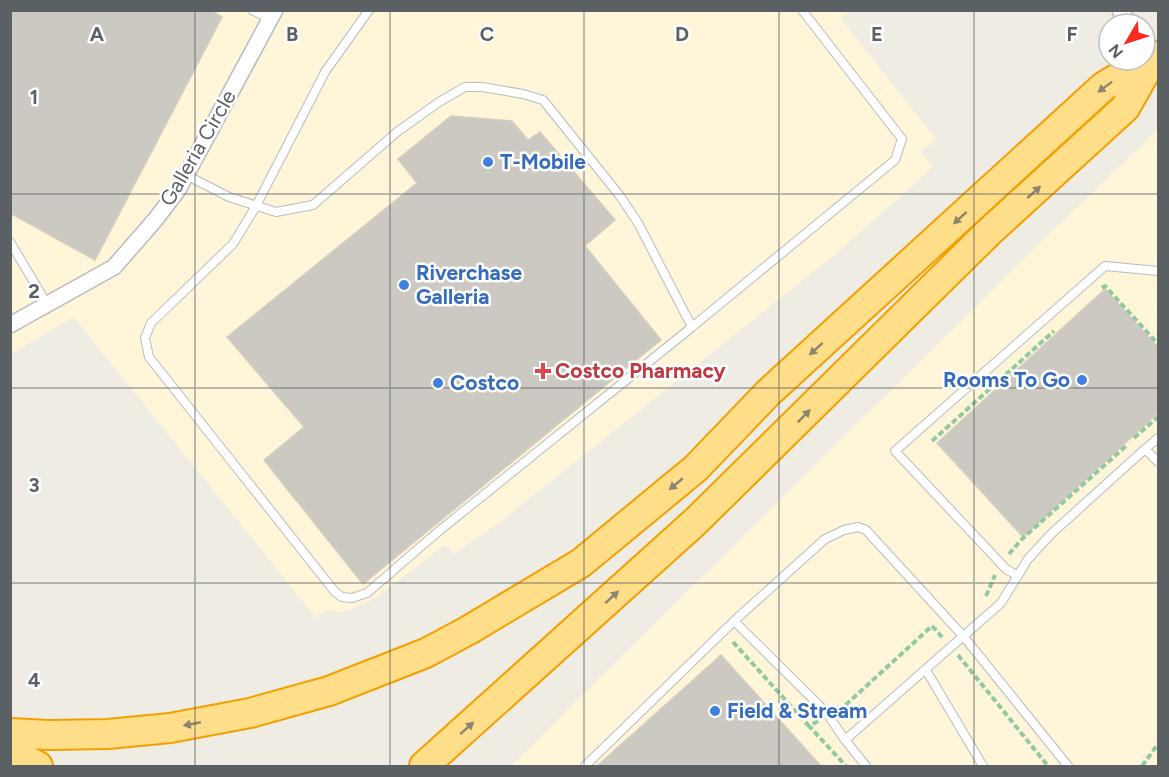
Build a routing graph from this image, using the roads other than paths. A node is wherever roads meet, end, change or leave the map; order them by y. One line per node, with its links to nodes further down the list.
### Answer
1 (252, 10): 4 (lane)
2 (369, 10): 8 (lane)
3 (802, 10): 13 (lane)
4 (273, 15): 7 (street, Galleria Circle)
5 (1122, 72): 21 (highway, one-way to 21)
6 (1141, 72): 25 (highway, one-way to 6)
7 (186, 175): 8 (lane); 11 (street, Galleria Circle)
8 (256, 206): 13 (lane); 13 (lane)
9 (10, 242): 11 (lane)
10 (1158, 271): 17 (lane)
11 (47, 304): 12 (street, Galleria Circle)
12 (10, 325)
13 (692, 327)
14 (1158, 438): 15 (lane)
15 (1145, 449): 16 (lane); 17 (lane)
16 (1158, 462)
17 (1018, 576): 19 (lane)
18 (734, 621): 19 (lane); 22 (lane); 26 (lane)
19 (964, 637): 20 (lane); 29 (lane)
20 (926, 670): 22 (lane); 28 (lane)
21 (10, 733)
22 (845, 740): 27 (lane)
23 (10, 751): 24 (highway)
24 (38, 766)
25 (424, 766)
26 (585, 766)
27 (866, 766)
28 (983, 766)
29 (1068, 766)

